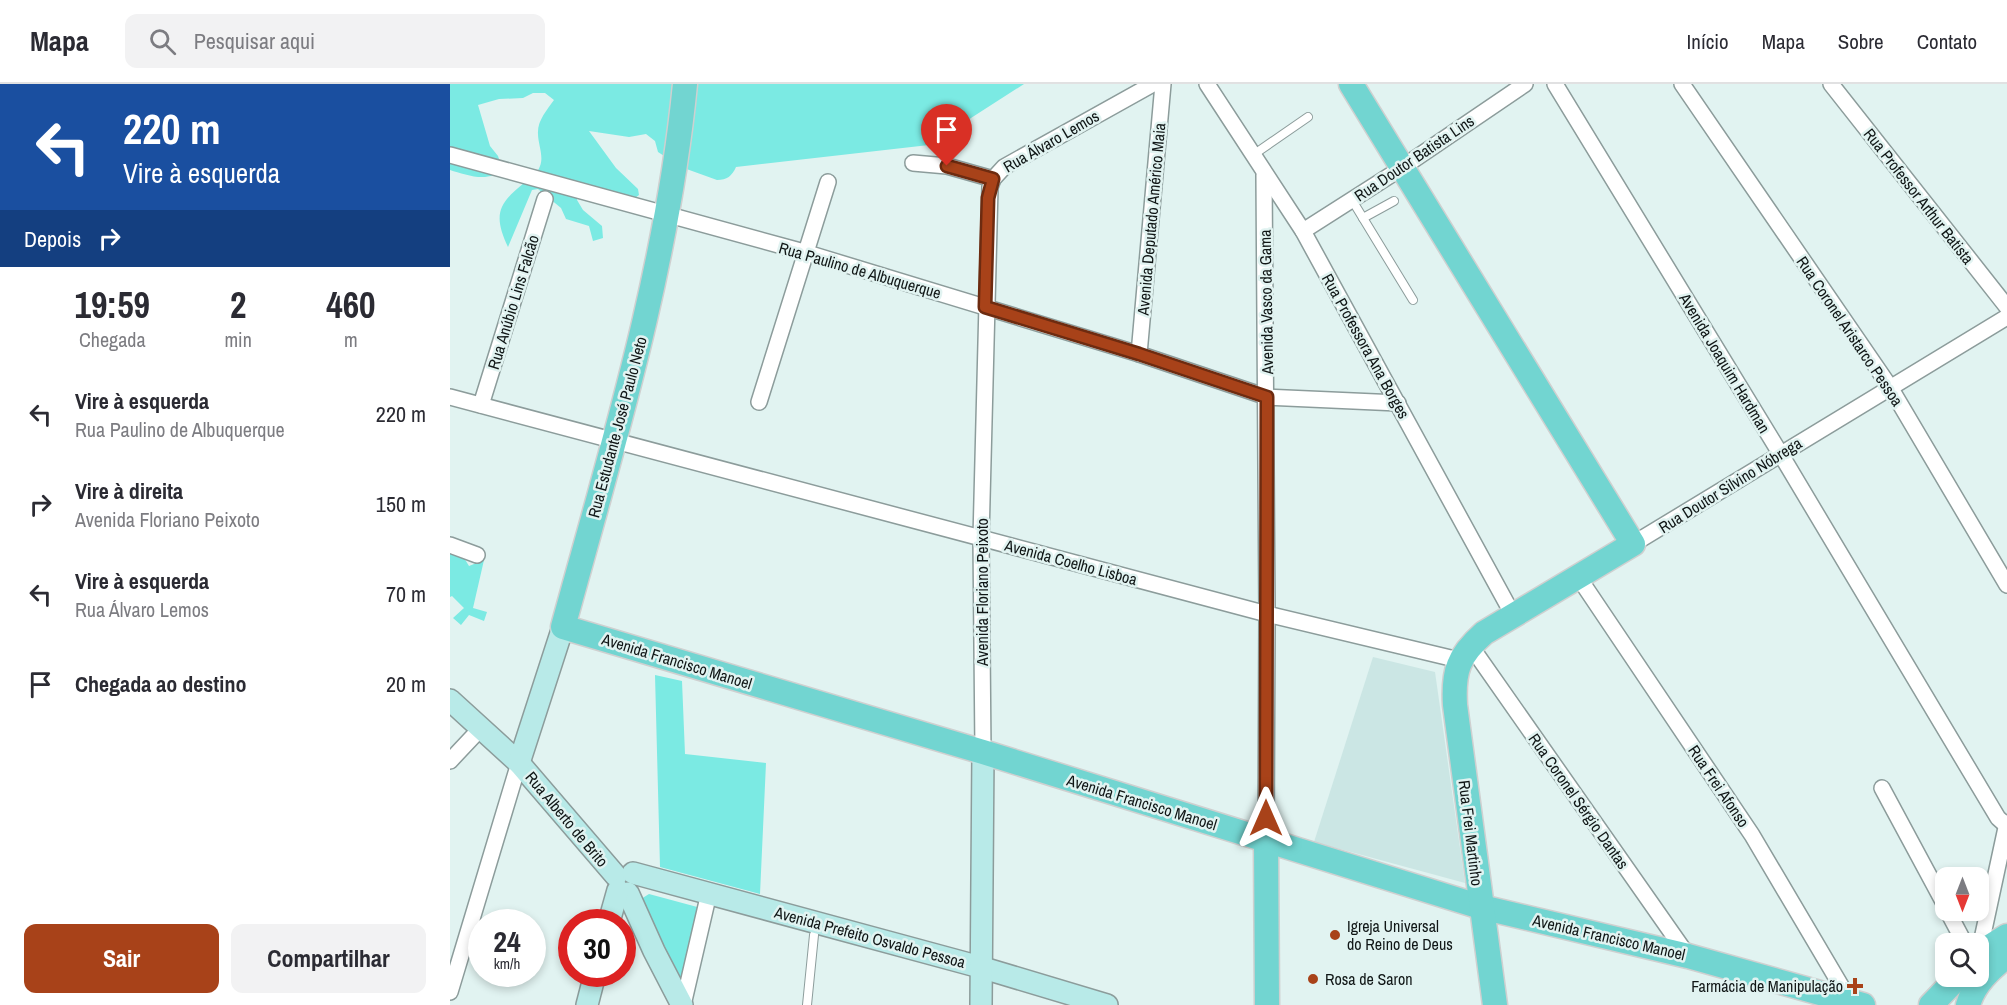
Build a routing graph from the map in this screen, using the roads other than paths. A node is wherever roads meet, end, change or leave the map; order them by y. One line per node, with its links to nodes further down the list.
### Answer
1 (685, 84): 21 (main road, Rua Estudante José Paulo Neto)
2 (1153, 84): 16 (street, Rua Álvaro Lemos)
3 (1163, 84): 29 (street, Avenida Deputado Américo Maia)
4 (1208, 84): 12 (street, Rua Professora Ana Borges)
5 (1352, 84): 14 (main road)
6 (1525, 84): 14 (street, Rua Doutor Batista Lins)
7 (1555, 84): 37 (street, Avenida Joaquim Hardman)
8 (1683, 84): 30 (street, Rua Coronel Aristarco Pessoa)
9 (1840, 87): 27 (street, Rua Professor Arthur Batista)
10 (1308, 117): 12 (lane)
11 (450, 155): 21 (street, Rua Paulino de Albuquerque)
12 (1252, 155): 15 (street, Rua Professora Ana Borges)
13 (913, 163): 16 (street, Rua Álvaro Lemos)
14 (1403, 167): 19 (street, Rua Doutor Batista Lins); 39 (main road)
15 (1264, 175): 23 (street, Rua Professora Ana Borges); 32 (street, Avenida Vasco da Gama)
16 (993, 179): 26 (street, Avenida Floriano Peixoto)
17 (828, 182): 24 (street)
18 (545, 199): 35 (street, Rua Anúbio Lins Falcão)
19 (1352, 200): 22 (lane); 23 (street, Rua Doutor Batista Lins)
20 (1394, 201): 22 (lane)
21 (668, 216): 24 (street, Rua Paulino de Albuquerque); 36 (main road, Rua Estudante José Paulo Neto)
22 (1363, 218): 25 (lane)
23 (1303, 231): 34 (street, Rua Professora Ana Borges)
24 (804, 252): 26 (street, Rua Paulino de Albuquerque); 33 (street)
25 (1413, 300)
26 (985, 307): 29 (street, Rua Paulino de Albuquerque); 38 (street, Avenida Floriano Peixoto)
27 (2007, 307)
28 (2007, 317): 30 (street, Rua Doutor Silvino Nóbrega)
29 (1139, 354): 32 (street, Rua Paulino de Albuquerque)
30 (1890, 387): 37 (street, Rua Doutor Silvino Nóbrega); 43 (street, Rua Coronel Aristarco Pessoa)
31 (450, 397): 35 (street, Avenida Coelho Lisboa)
32 (1267, 397): 34 (street, Rua Paulino de Albuquerque); 44 (street, Avenida Vasco da Gama)
33 (759, 402)
34 (1398, 403): 45 (street, Rua Professora Ana Borges)
35 (481, 405): 36 (street, Avenida Coelho Lisboa)
36 (614, 442): 38 (street, Avenida Coelho Lisboa); 46 (main road, Rua Estudante José Paulo Neto)
37 (1780, 453): 39 (street, Rua Doutor Silvino Nóbrega); 54 (street, Avenida Joaquim Hardman)
38 (981, 538): 44 (street, Avenida Coelho Lisboa); 50 (street, Avenida Floriano Peixoto)
39 (1633, 544): 42 (main road, Rua Doutor Silvino Nóbrega)
40 (450, 545): 41 (street)
41 (477, 555)
42 (1578, 578): 45 (main road, Rua Doutor Silvino Nóbrega); 72 (street, Rua Frei Afonso)
43 (2007, 585)
44 (1267, 614): 47 (street, Avenida Coelho Lisboa); 55 (street, Avenida Vasco da Gama)
45 (1514, 615): 47 (main road, Rua Doutor Silvino Nóbrega)
46 (563, 627): 50 (main road, Avenida Francisco Manoel); 52 (street, Rua Estudante José Paulo Neto)
47 (1465, 653): 59 (main road, Rua Frei Martinho); 65 (street, Rua Coronel Sérgio Dantas)
48 (450, 700): 49 (street, Rua Alberto de Brito)
49 (482, 728): 51 (street); 52 (street, Rua Alberto de Brito)
50 (982, 752): 55 (main road, Avenida Francisco Manoel); 68 (street, Avenida Floriano Peixoto)
51 (450, 761)
52 (519, 762): 56 (street, Rua Alberto de Brito); 71 (street)
53 (1882, 788): 57 (street)
54 (2007, 825): 61 (street)
55 (1266, 840): 59 (main road, Avenida Francisco Manoel); 79 (main road, Avenida Vasco da Gama)
56 (626, 884): 58 (street, Avenida Prefeito Osvaldo Pessoa); 60 (street); 74 (street, Rua Alberto de Brito)
57 (1935, 888)
58 (708, 899): 62 (street, Avenida Prefeito Osvaldo Pessoa); 67 (street, Avenida Prefeito Osvaldo Pessoa); 74 (street, Rua Alberto de Brito)
59 (1481, 907): 65 (main road, Avenida Francisco Manoel); 80 (main road, Rua Frei Martinho)
60 (615, 909)
61 (1984, 933)
62 (814, 934): 67 (street, Avenida Prefeito Osvaldo Pessoa); 75 (lane)
63 (2007, 936): 64 (main road)
64 (1989, 948)
65 (1688, 956): 72 (main road, Avenida Francisco Manoel)
66 (2007, 956): 70 (main road)
67 (934, 962): 68 (street, Avenida Prefeito Osvaldo Pessoa)
68 (981, 974): 76 (street, Avenida Floriano Peixoto); 77 (street, Avenida Prefeito Osvaldo Pessoa); 78 (street, Avenida Prefeito Osvaldo Pessoa)
69 (592, 987): 73 (street)
70 (1965, 989): 81 (main road); 82 (lane)
71 (450, 992)
72 (1856, 1003)
73 (587, 1005)
74 (682, 1005)
75 (807, 1005)
76 (981, 1005)
77 (1057, 1005)
78 (1107, 1005)
79 (1267, 1005)
80 (1495, 1005)
81 (1931, 1005)
82 (1962, 1005)

